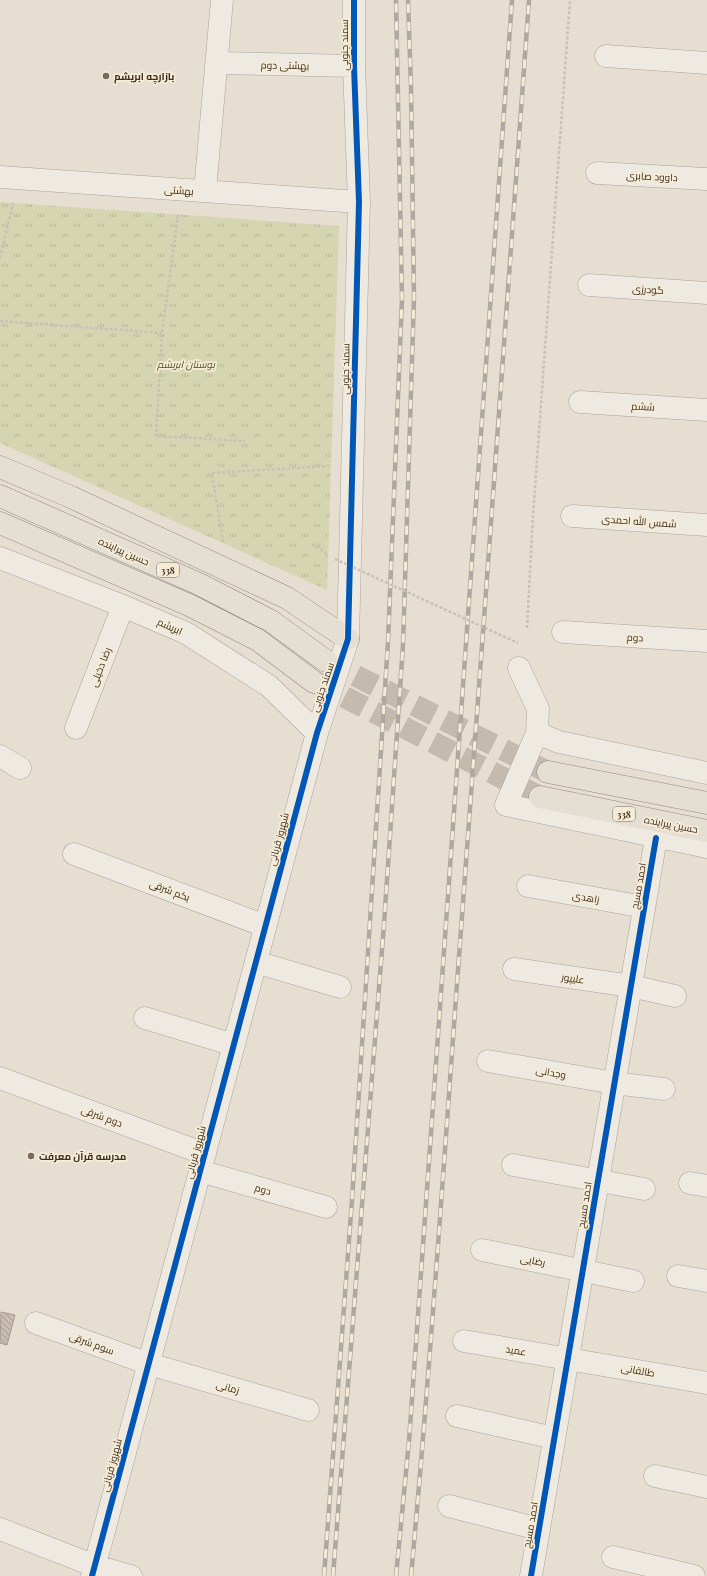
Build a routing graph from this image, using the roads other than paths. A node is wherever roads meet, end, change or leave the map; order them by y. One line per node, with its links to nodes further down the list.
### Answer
1 (222, 0): 4 (street)
2 (354, 0): 6 (street, سمند جنوبی)
3 (606, 56): 5 (street)
4 (217, 63): 6 (street, بهشتی دوم); 10 (street)
5 (707, 63)
6 (354, 66): 11 (street, سمند جنوبی)
7 (597, 173): 9 (street, داوود صابری)
8 (0, 177): 10 (street, بهشتی)
9 (707, 179)
10 (204, 192): 11 (street, بهشتی)
11 (359, 202): 24 (street, سمند جنوبی)
12 (589, 286): 13 (street, گودرزی)
13 (707, 293)
14 (580, 402): 15 (street, ششم)
15 (707, 410)
16 (0, 466): 24 (main road)
17 (0, 496): 26 (main road, حسین پیراینده / 338)
18 (572, 516): 20 (street, شمس الله احمدی)
19 (0, 523): 28 (main road, 338)
20 (707, 525)
21 (0, 558): 22 (street, ابریشم)
22 (123, 606): 29 (street, رضا دخیلی); 30 (street, ابریشم)
23 (563, 632): 25 (street, دوم)
24 (348, 639): 30 (street, سمند جنوبی)
25 (707, 641)
26 (326, 661)
27 (519, 668): 31 (street)
28 (314, 682)
29 (76, 728)
30 (317, 733): 44 (street, شهروز قربانی)
31 (537, 733): 35 (street); 39 (street)
32 (0, 756): 33 (street)
33 (20, 768)
34 (548, 772): 37 (main road)
35 (707, 773)
36 (540, 797): 38 (main road, حسین پیراینده / 338)
37 (707, 803)
38 (707, 831)
39 (656, 838): 40 (street); 43 (street, احمد مسیح)
40 (707, 847)
41 (74, 854): 44 (street, یکم شرقی)
42 (528, 886): 43 (street, زاهدی)
43 (644, 907): 47 (street, احمد مسیح)
44 (265, 926): 45 (street, شهروز قربانی)
45 (256, 962): 48 (street); 51 (street, شهروز قربانی)
46 (514, 969): 47 (street, علیپور)
47 (631, 986): 49 (street, علیپور); 54 (street, احمد مسیح)
48 (340, 987)
49 (675, 996)
50 (145, 1018): 51 (street)
51 (234, 1045): 56 (street, شهروز قربانی)
52 (488, 1060): 54 (street, وجدانی)
53 (0, 1078): 56 (street, دوم شرقی)
54 (614, 1083): 55 (street, وجدانی); 58 (street, احمد مسیح)
55 (664, 1089)
56 (202, 1162): 60 (street, دوم); 69 (street, شهروز قربانی)
57 (513, 1165): 58 (street)
58 (598, 1181): 59 (street); 62 (street, احمد مسیح)
59 (644, 1189)
60 (326, 1207)
61 (482, 1250): 62 (street, رضایی)
62 (583, 1270): 64 (street, رضایی); 68 (street, احمد مسیح)
63 (678, 1276): 65 (street)
64 (633, 1281)
65 (707, 1281)
66 (36, 1323): 69 (street, سوم شرقی)
67 (464, 1341): 68 (street, عمید)
68 (568, 1358): 70 (street, طالقانی); 73 (street, احمد مسیح)
69 (148, 1364): 71 (street, زمانی); 80 (street, شهروز قربانی)
70 (707, 1383)
71 (308, 1410)
72 (457, 1416): 73 (street)
73 (554, 1438): 78 (street, احمد مسیح)
74 (655, 1476): 75 (street)
75 (707, 1487)
76 (449, 1506): 78 (street)
77 (0, 1528): 80 (street)
78 (539, 1529): 82 (street, احمد مسیح)
79 (612, 1557): 83 (street)
80 (93, 1571): 81 (street)
81 (131, 1576)
82 (531, 1576)
83 (694, 1576)

